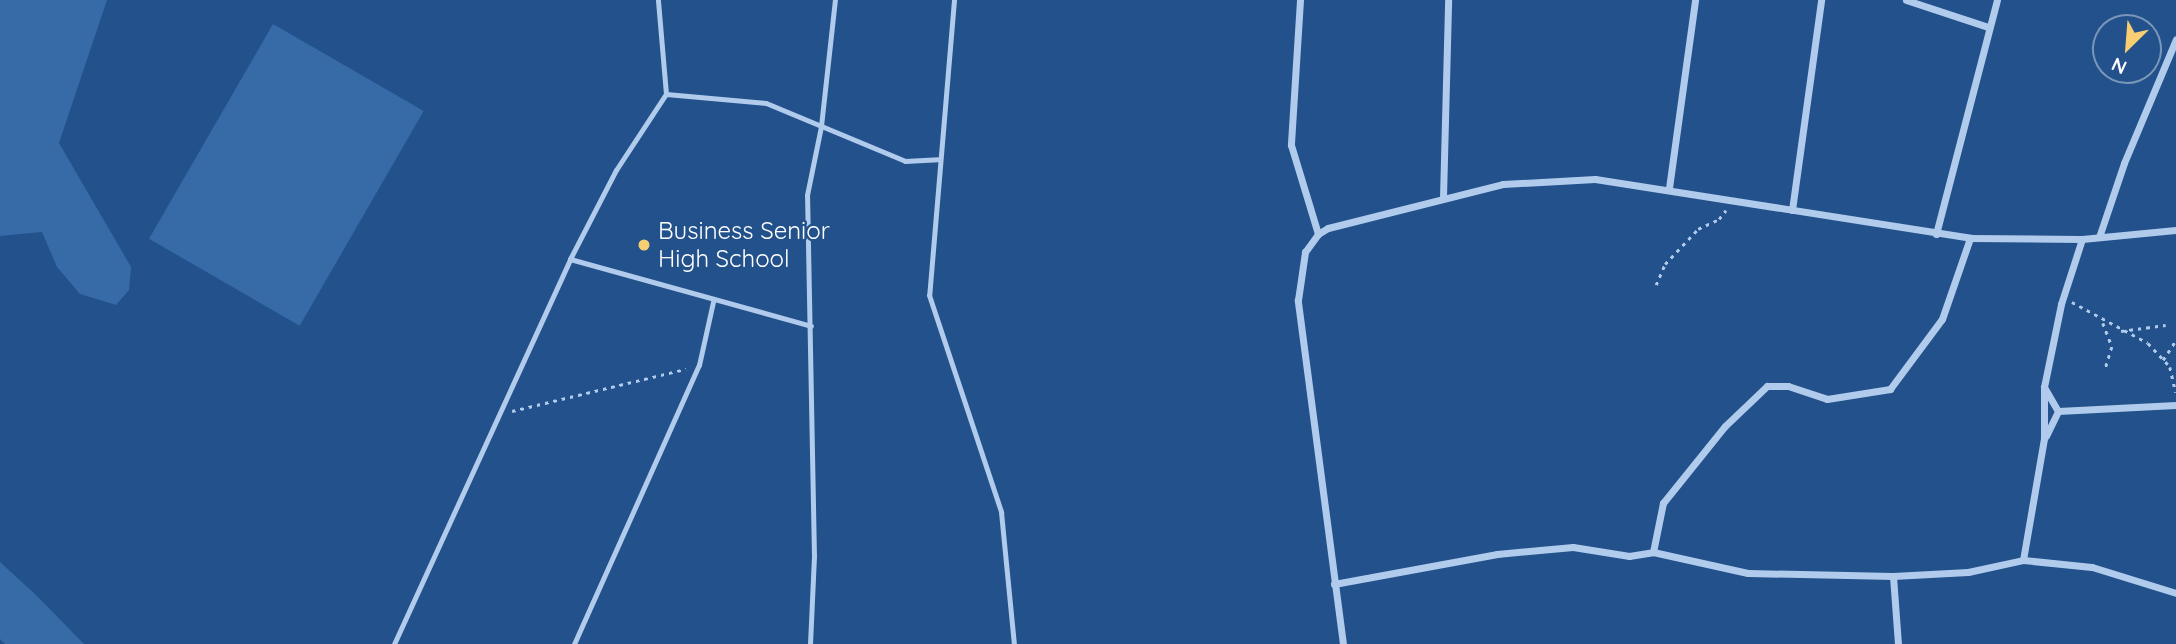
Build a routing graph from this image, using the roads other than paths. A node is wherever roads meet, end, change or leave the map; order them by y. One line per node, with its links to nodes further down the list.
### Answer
1 (658, 0): 12 (lane)
2 (835, 0): 13 (lane)
3 (954, 0): 14 (lane)
4 (1300, 0): 19 (street)
5 (1448, 0): 16 (street)
6 (1695, 0): 15 (street)
7 (1821, 0): 17 (street)
8 (1906, 0): 10 (street)
9 (1997, 0): 10 (street)
10 (1988, 27): 20 (street)
11 (2176, 39): 21 (street)
12 (666, 94): 13 (lane); 24 (lane)
13 (821, 126): 14 (lane); 26 (lane)
14 (939, 159): 39 (lane)
15 (1669, 188): 16 (street); 17 (street)
16 (1443, 197): 19 (street)
17 (1792, 210): 20 (street)
18 (2176, 230): 21 (street)
19 (1318, 233): 34 (street)
20 (1936, 234): 22 (street)
21 (2099, 237): 23 (street)
22 (1970, 238): 23 (street); 31 (street)
23 (2082, 239): 27 (street)
24 (570, 259): 25 (lane); 36 (lane)
25 (713, 302): 26 (lane); 37 (lane)
26 (811, 326): 38 (lane)
27 (2044, 387): 29 (street); 30 (street)
28 (2176, 405): 29 (street)
29 (2058, 411): 30 (street)
30 (2044, 439): 32 (street)
31 (1653, 552): 33 (street); 34 (street)
32 (2023, 560): 33 (street); 35 (street)
33 (1893, 576): 41 (street)
34 (1334, 584): 40 (street)
35 (2176, 593)
36 (394, 644)
37 (574, 644)
38 (810, 644)
39 (1014, 644)
40 (1343, 644)
41 (1898, 644)

